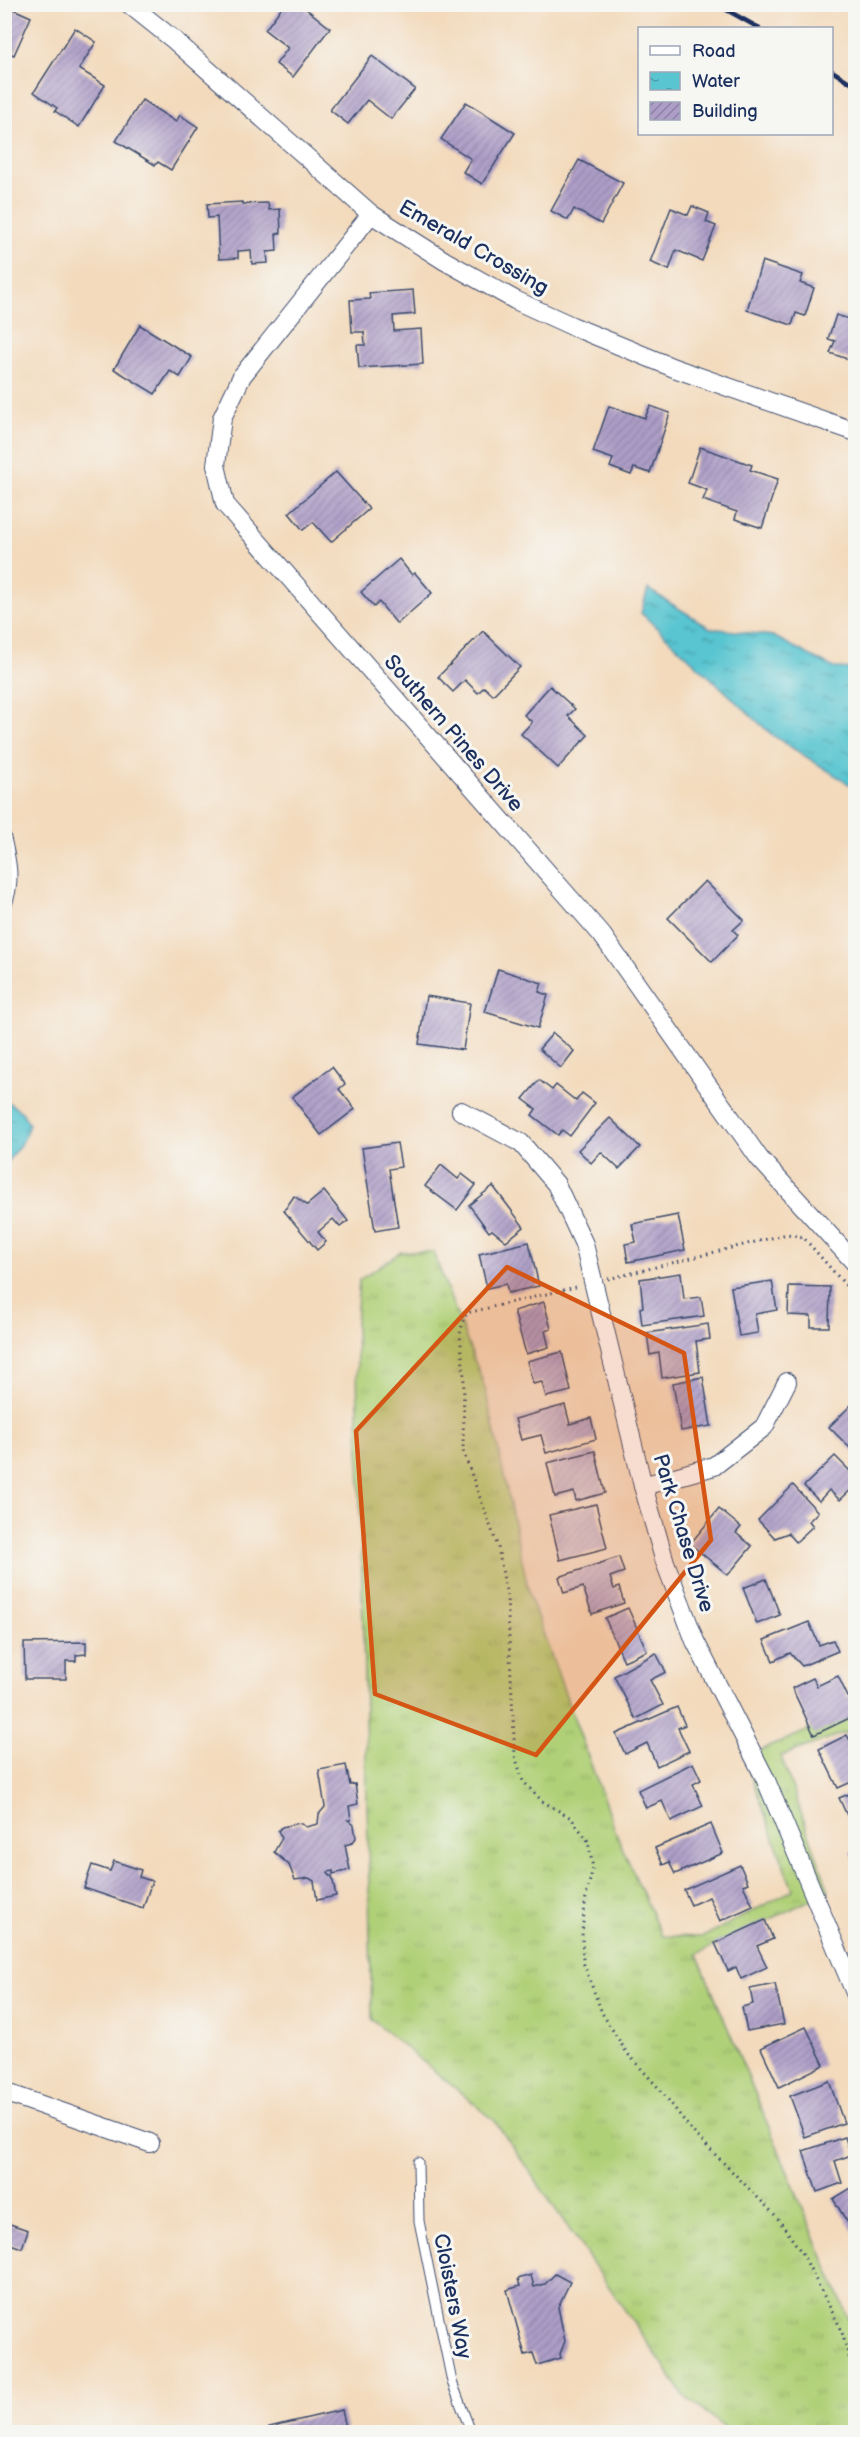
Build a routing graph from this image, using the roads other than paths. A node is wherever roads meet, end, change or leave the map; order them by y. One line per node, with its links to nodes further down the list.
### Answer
1 (129, 4): 2 (street, Emerald Crossing)
2 (371, 214): 3 (street, Emerald Crossing); 7 (street, Southern Pines Drive)
3 (855, 432)
4 (4, 830): 5 (lane)
5 (4, 911)
6 (461, 1111): 9 (street, Park Chase Drive)
7 (855, 1264)
8 (786, 1382): 9 (street)
9 (643, 1486): 10 (street, Park Chase Drive)
10 (855, 1995)
11 (4, 2092): 12 (street)
12 (150, 2143)
13 (418, 2162): 14 (lane, Cloisters Way)
14 (471, 2433)

